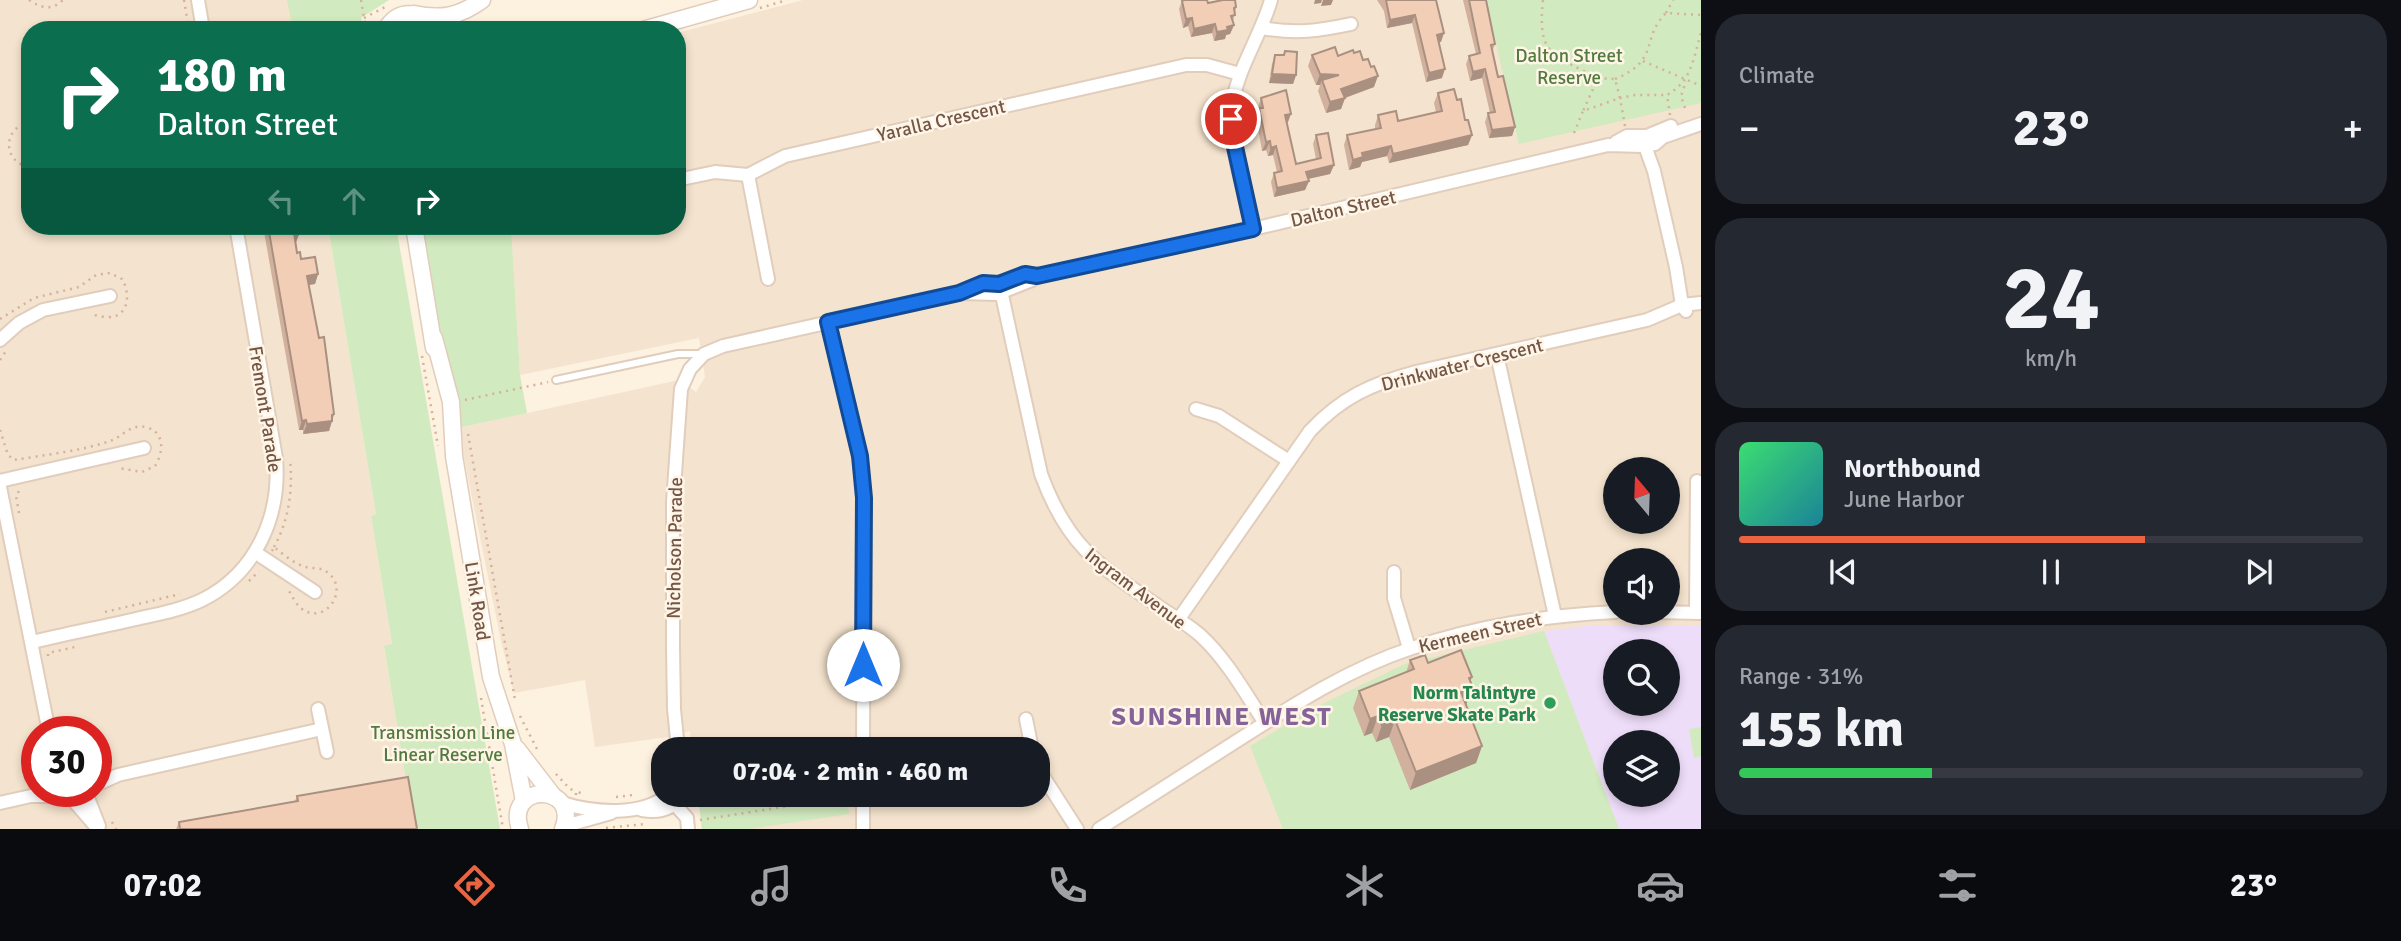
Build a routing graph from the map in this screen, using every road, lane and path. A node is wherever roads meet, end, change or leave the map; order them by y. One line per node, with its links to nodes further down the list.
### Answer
1 (29, 0): 2 (path)
2 (64, 0)
3 (184, 0): 14 (path)
4 (198, 0): 15 (street)
5 (360, 0): 16 (path)
6 (482, 0): 12 (street)
7 (749, 0): 19 (street)
8 (1270, 0): 21 (street)
9 (1544, 0): 25 (path)
10 (1672, 0): 11 (path)
11 (1666, 13): 13 (path); 23 (path)
12 (414, 14): 17 (street); 18 (street)
13 (1701, 15)
14 (188, 21)
15 (202, 21)
16 (364, 21)
17 (393, 21)
18 (426, 21)
19 (675, 21)
20 (1351, 24): 21 (street)
21 (1262, 28): 24 (street)
22 (1701, 33): 27 (path)
23 (1643, 61): 26 (path); 27 (path)
24 (1240, 75): 43 (street, Yaralla Crescent); 45 (street)
25 (1598, 78): 26 (path); 32 (path)
26 (1615, 79): 30 (path)
27 (1687, 80): 28 (path); 29 (path); 31 (path)
28 (1701, 86)
29 (1667, 95): 30 (path); 35 (path)
30 (1620, 98): 32 (path); 37 (path)
31 (1685, 108)
32 (1583, 111): 36 (path)
33 (1697, 125): 35 (street, Dalton Street); 39 (street, Dalton Street)
34 (21, 126): 38 (path)
35 (1673, 126): 39 (street, Dalton Street)
36 (1574, 133)
37 (1628, 136): 39 (street, Dalton Street); 41 (street, Dalton Street)
38 (8, 142): 40 (path); 42 (path)
39 (1648, 142): 41 (street, Dalton Street); 51 (street)
40 (0, 145)
41 (1608, 145): 45 (street, Dalton Street)
42 (21, 164)
43 (748, 175): 44 (street); 48 (street)
44 (686, 178)
45 (1253, 229): 49 (street, Dalton Street)
46 (238, 235): 70 (street, Fremont Parade)
47 (416, 235): 58 (street, Link Road)
48 (768, 279)
49 (1000, 290): 53 (street, Dalton Street); 81 (street, Ingram Avenue)
50 (110, 296): 54 (street)
51 (1689, 306): 52 (street, Drinkwater Crescent); 56 (street, Drinkwater Crescent)
52 (1701, 310)
53 (828, 322): 55 (street, Dalton Street); 94 (street)
54 (0, 340)
55 (704, 354): 57 (lane); 93 (street, Nicholson Parade)
56 (1497, 355): 63 (street, Drinkwater Crescent); 80 (street)
57 (556, 380): 58 (path)
58 (440, 404): 96 (street, Link Road)
59 (1196, 409): 63 (street)
60 (0, 430): 64 (path)
61 (468, 433): 86 (path)
62 (144, 448): 65 (street)
63 (1289, 461): 81 (street, Drinkwater Crescent)
64 (111, 469)
65 (0, 481)
66 (1697, 481): 78 (street)
67 (0, 486): 82 (street)
68 (22, 488): 69 (path)
69 (20, 514)
70 (256, 553): 75 (street); 82 (street, Fremont Parade)
71 (260, 571): 73 (path)
72 (1394, 572): 84 (street)
73 (244, 586)
74 (187, 592): 79 (path)
75 (315, 592)
76 (1603, 613): 80 (street, Kermeen Street)
77 (1680, 613): 78 (street)
78 (1699, 613)
79 (93, 614)
80 (1555, 616): 84 (street, Kermeen Street)
81 (1178, 620): 91 (street, Ingram Avenue)
82 (32, 642): 89 (street)
83 (79, 646): 85 (path)
84 (1409, 648): 91 (street, Kermeen Street)
85 (48, 660)
86 (516, 705)
87 (318, 709): 92 (street)
88 (518, 711): 98 (path)
89 (46, 716)
90 (1026, 719): 95 (street)
91 (1265, 723): 123 (street, Kermeen Street)
92 (322, 729): 97 (street); 100 (street)
93 (677, 737)
94 (863, 737)
95 (1030, 737)
96 (513, 744): 104 (street, Link Road); 105 (street, Link Road)
97 (327, 752)
98 (540, 754)
99 (112, 775): 100 (street)
100 (118, 775): 101 (street)
101 (112, 778)
102 (1050, 787): 122 (street)
103 (21, 797): 106 (street)
104 (558, 800): 105 (street); 113 (street); 116 (street)
105 (524, 801): 118 (street, Link Road)
106 (0, 803)
107 (651, 804): 113 (street)
108 (77, 807): 117 (street)
109 (94, 807): 117 (street)
110 (679, 807): 120 (street)
111 (783, 807): 114 (path)
112 (863, 807): 121 (street)
113 (628, 810): 116 (street)
114 (701, 820)
115 (652, 823): 119 (path)
116 (564, 828)
117 (99, 829)
118 (520, 829)
119 (600, 829)
120 (686, 829)
121 (863, 829)
122 (1077, 829)
123 (1099, 829)

